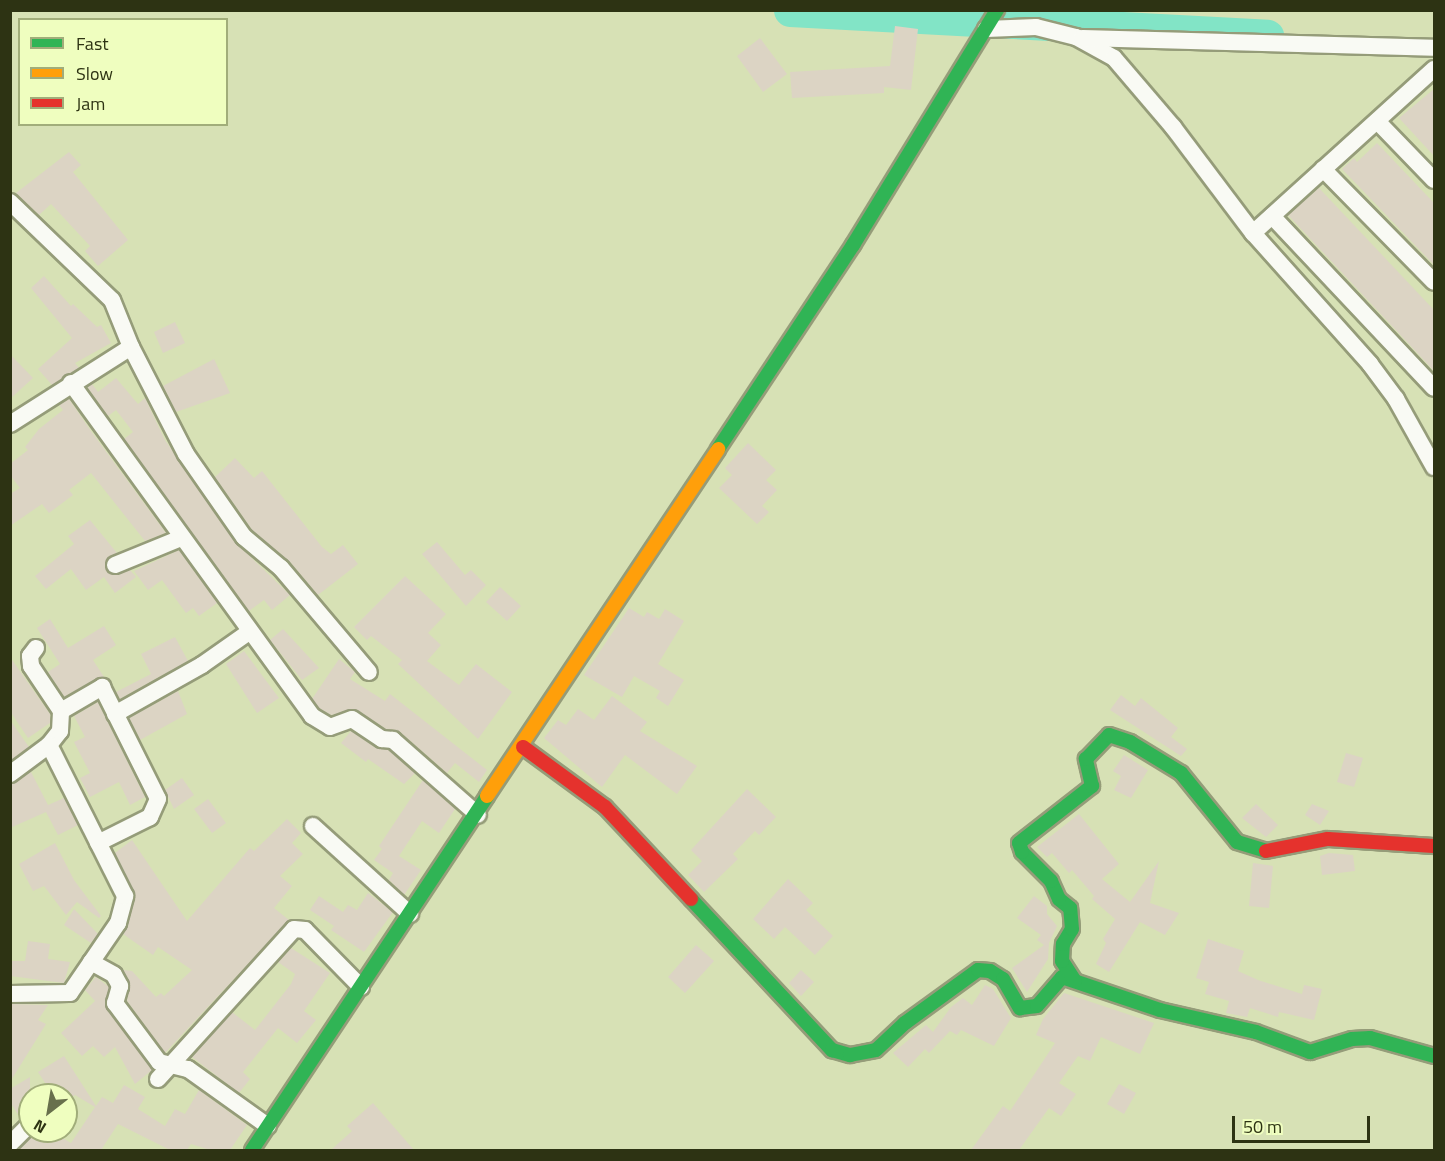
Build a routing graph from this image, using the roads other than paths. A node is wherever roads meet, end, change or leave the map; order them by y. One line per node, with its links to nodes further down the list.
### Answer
1 (997, 10): 2 (street)
2 (987, 27): 3 (street); 27 (street)
3 (1076, 37): 4 (street); 12 (street)
4 (1413, 47): 5 (street); 6 (street)
5 (1434, 48)
6 (1434, 69): 7 (street)
7 (1377, 121): 8 (street); 9 (street)
8 (1323, 170): 11 (street); 13 (street)
9 (1434, 180)
10 (10, 202): 14 (street)
11 (1272, 216): 12 (street); 15 (street)
12 (1253, 233): 18 (street)
13 (1434, 282)
14 (131, 347): 16 (street); 23 (street)
15 (1431, 378)
16 (72, 383): 17 (street); 19 (street)
17 (10, 424)
18 (1434, 467)
19 (181, 538): 20 (street); 21 (street)
20 (115, 565)
21 (249, 632): 25 (street); 29 (street)
22 (36, 648): 24 (street)
23 (369, 672)
24 (61, 711): 25 (street); 26 (street)
25 (115, 714): 31 (street)
26 (49, 745): 28 (street); 31 (street)
27 (523, 747): 29 (street); 35 (street)
28 (10, 774)
29 (478, 815): 33 (street)
30 (313, 826): 33 (street)
31 (98, 843): 34 (street)
32 (1434, 846): 35 (street)
33 (410, 914): 36 (street)
34 (91, 962): 37 (street); 39 (street)
35 (1075, 981): 38 (street)
36 (361, 987): 39 (street); 41 (street)
37 (10, 994)
38 (1434, 1056)
39 (170, 1066): 40 (street); 41 (street)
40 (158, 1079)
41 (268, 1126): 42 (street)
42 (252, 1150)

